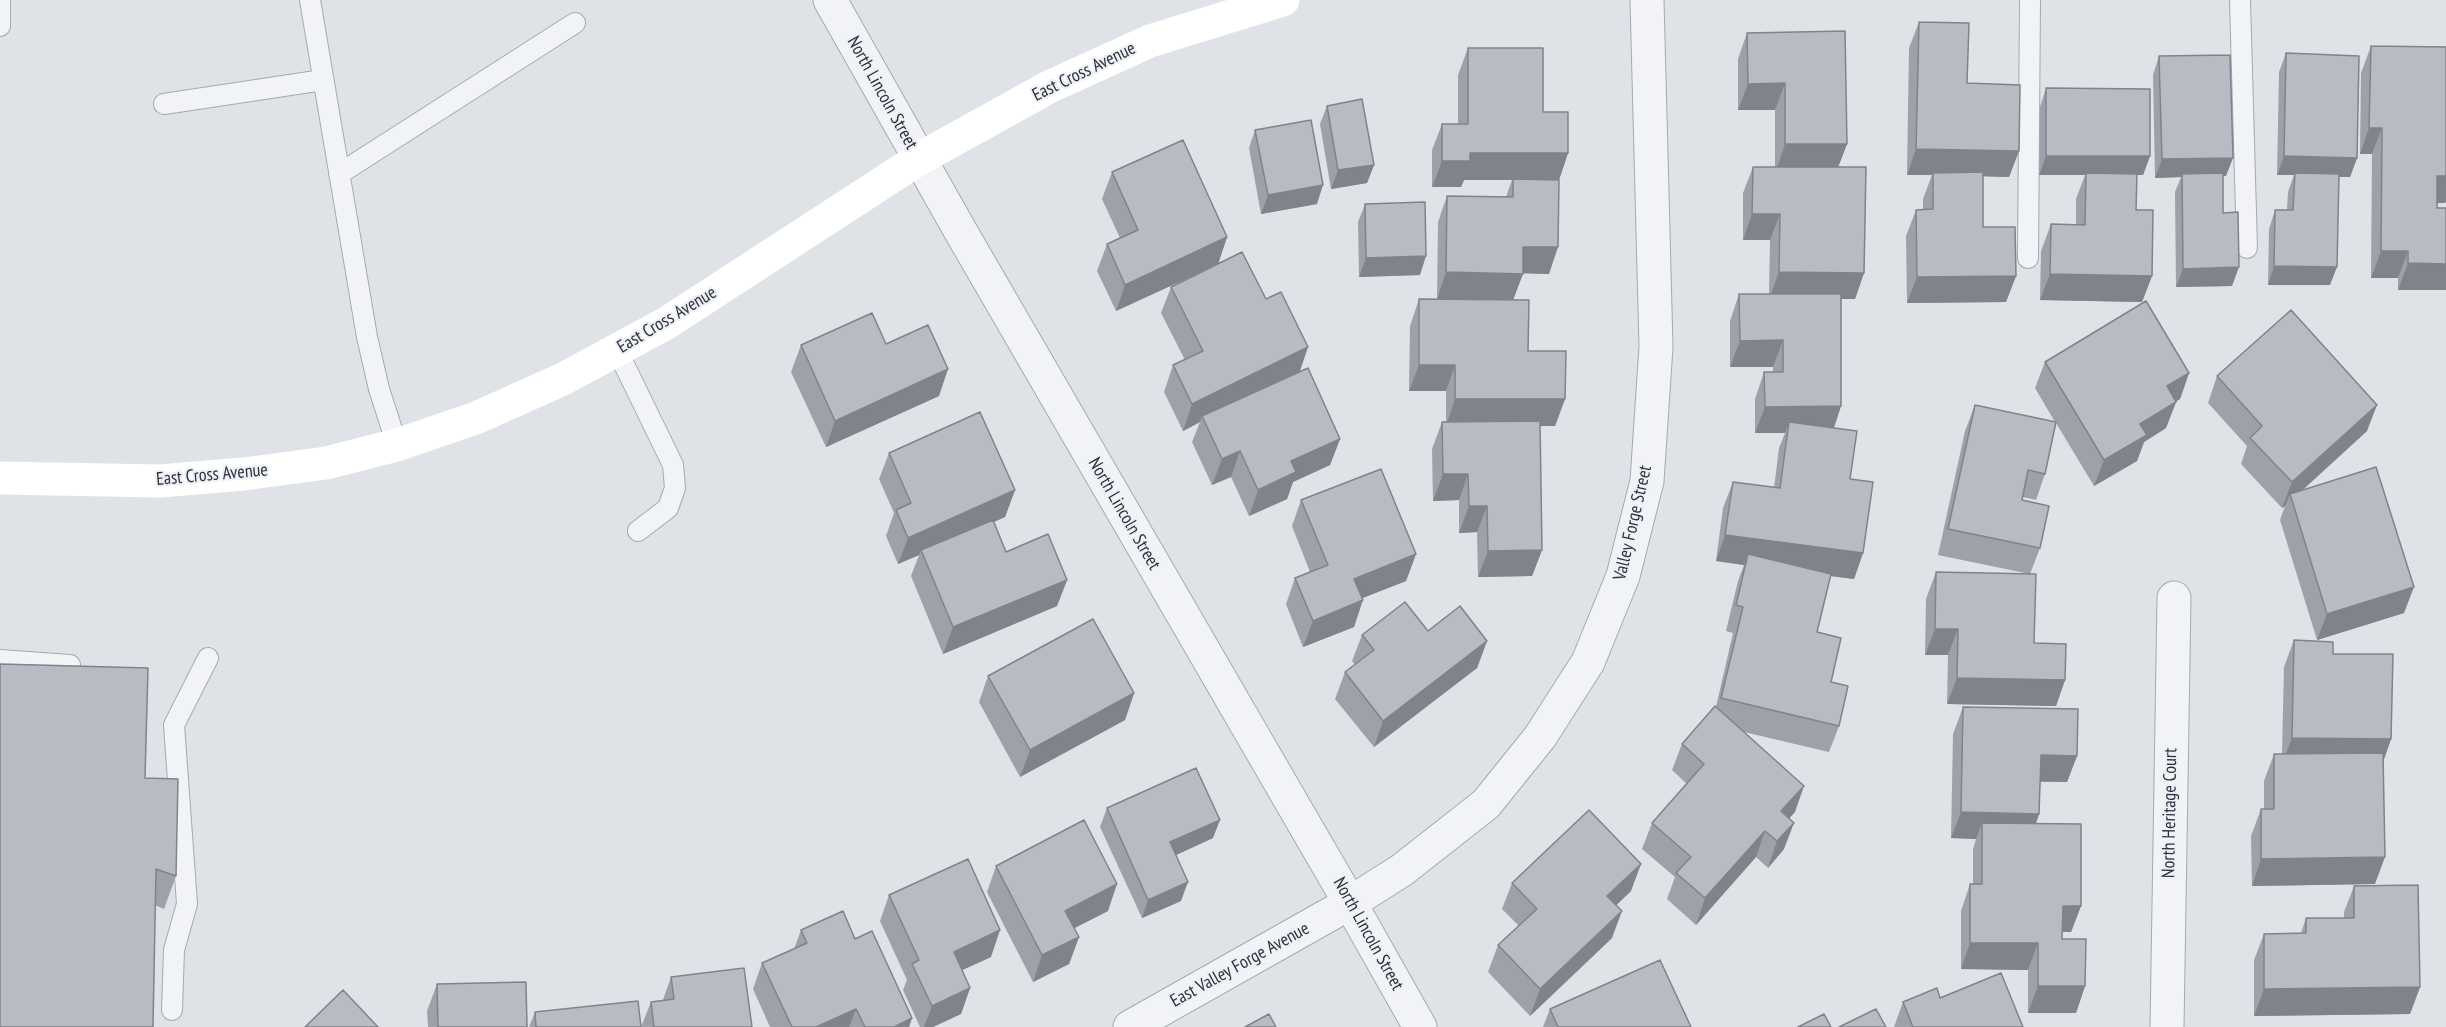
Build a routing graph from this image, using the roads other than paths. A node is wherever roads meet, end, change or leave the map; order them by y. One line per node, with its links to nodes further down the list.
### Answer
1 (0, 0): 9 (lane)
2 (310, 0): 10 (lane)
3 (830, 0): 12 (street, North Lincoln Street)
4 (1283, 0): 12 (street, East Cross Avenue)
5 (1647, 0): 24 (street, Valley Forge Street)
6 (2030, 0): 15 (lane)
7 (2240, 0): 14 (lane)
8 (575, 23): 13 (lane)
9 (0, 26)
10 (323, 80): 11 (lane); 13 (lane)
11 (164, 104)
12 (919, 159): 16 (street, East Cross Avenue); 24 (street, North Lincoln Street)
13 (339, 174): 17 (lane)
14 (2247, 248)
15 (2028, 258)
16 (617, 350): 17 (street, East Cross Avenue); 19 (lane)
17 (397, 445): 18 (street, East Cross Avenue)
18 (0, 478)
19 (638, 531)
20 (2174, 598): 28 (street, North Heritage Court)
21 (208, 658): 25 (lane)
22 (0, 660): 23 (lane)
23 (70, 665)
24 (1350, 903): 26 (street, East Valley Forge Avenue); 27 (street, North Lincoln Street)
25 (172, 1010)
26 (1130, 1027)
27 (1420, 1027)
28 (2167, 1027)

